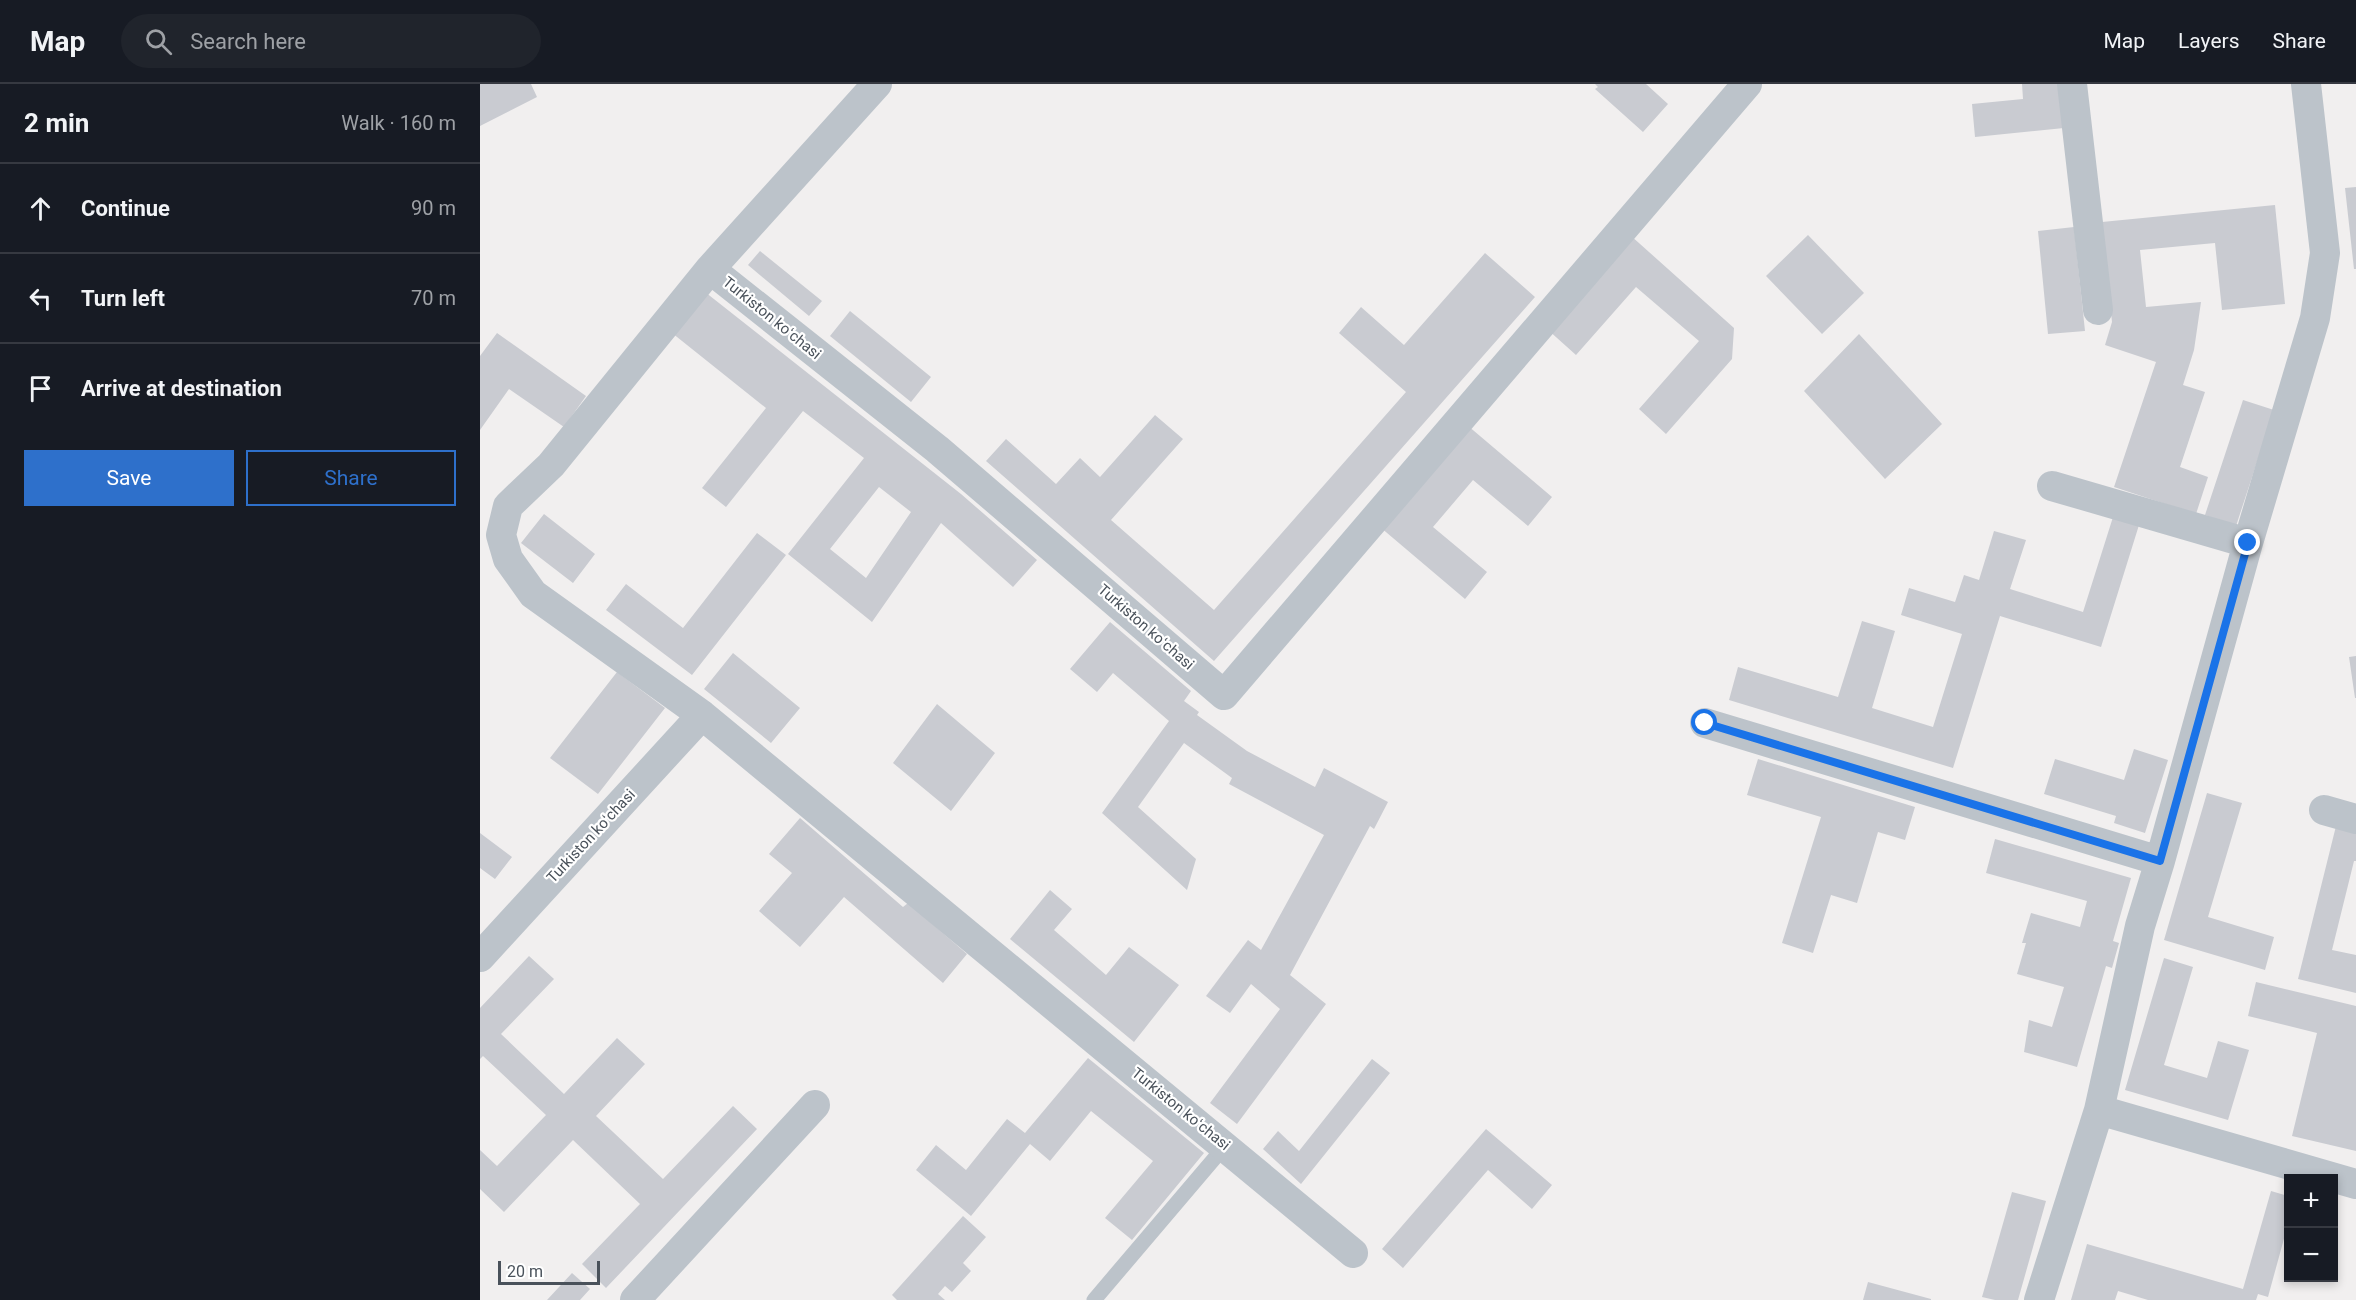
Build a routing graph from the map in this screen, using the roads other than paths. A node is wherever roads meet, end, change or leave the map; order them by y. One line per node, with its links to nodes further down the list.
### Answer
1 (877, 84): 5 (street)
2 (1747, 84): 5 (street, Turkiston koʻchasi)
3 (2072, 84): 6 (street)
4 (2306, 84): 8 (street)
5 (710, 268): 9 (street, Turkiston koʻchasi)
6 (2098, 310)
7 (2052, 486): 8 (street)
8 (2248, 543): 13 (street)
9 (702, 715): 14 (street, Turkiston koʻchasi); 17 (street, Turkiston koʻchasi)
10 (1705, 723): 13 (street)
11 (2324, 810): 12 (street)
12 (2356, 819)
13 (2160, 861): 16 (street)
14 (480, 957)
15 (814, 1105): 20 (street)
16 (2098, 1110): 18 (street); 22 (street)
17 (1226, 1146): 19 (street, Turkiston koʻchasi); 21 (lane)
18 (2356, 1184)
19 (1353, 1253)
20 (635, 1300)
21 (1094, 1300)
22 (2039, 1300)

